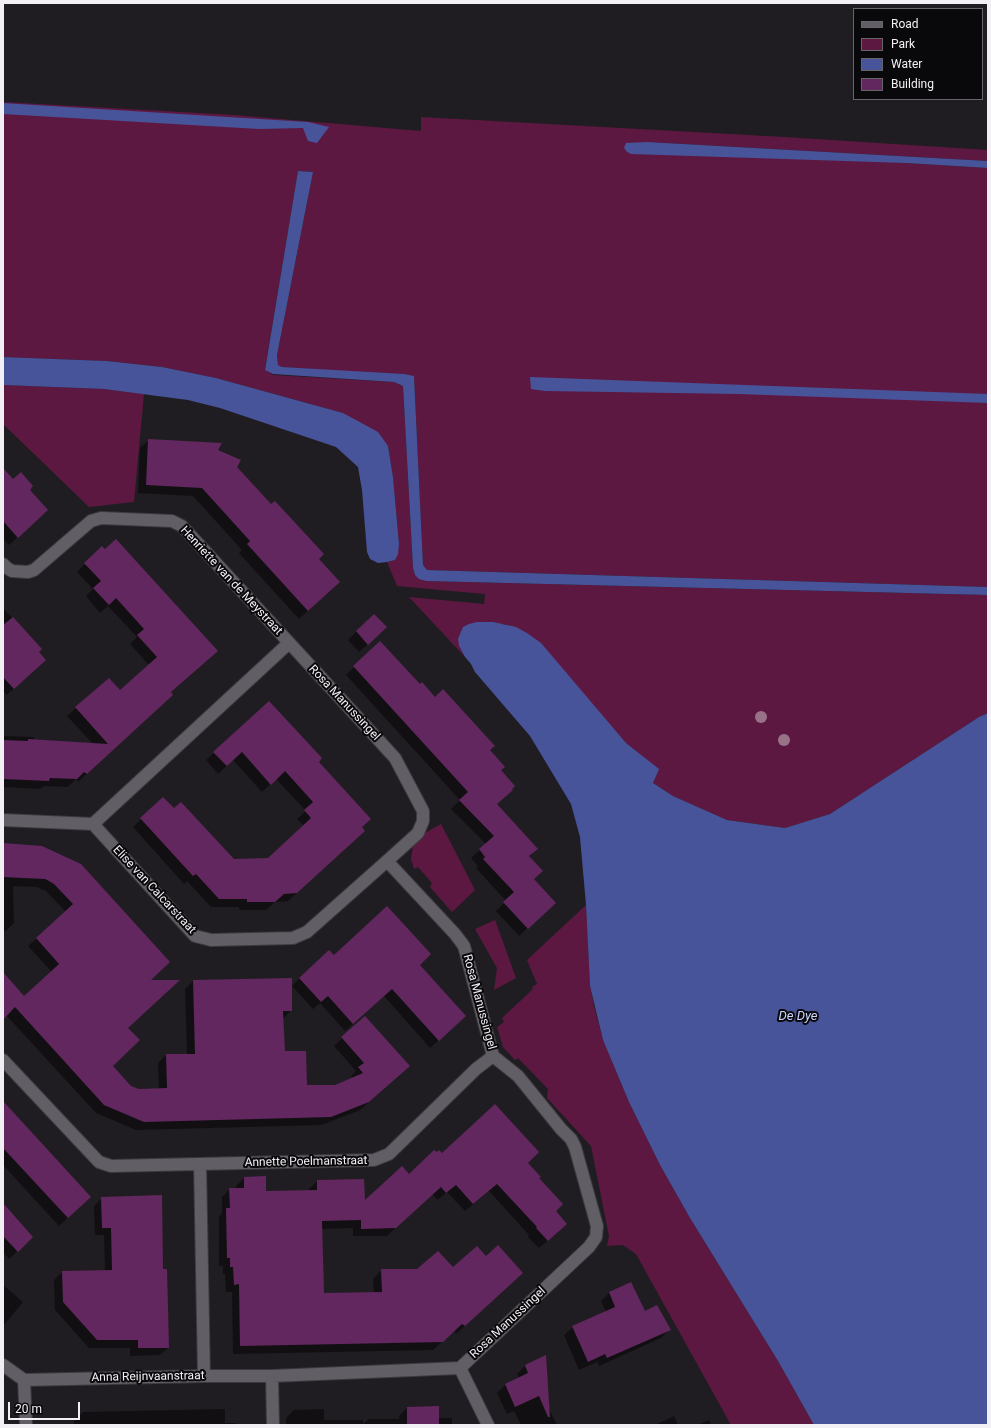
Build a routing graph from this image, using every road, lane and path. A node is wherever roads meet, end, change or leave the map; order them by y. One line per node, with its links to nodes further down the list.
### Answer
1 (3, 564): 2 (street, Henriette van de Meystraat)
2 (289, 643): 4 (street); 5 (street, Rosa Manussingel)
3 (3, 820): 4 (street)
4 (93, 824): 5 (street, Elise van Calcarstraat)
5 (387, 861): 6 (street, Rosa Manussingel)
6 (493, 1056): 8 (street, Annette Poelmanstraat); 10 (street, Rosa Manussingel)
7 (3, 1060): 8 (street, Annette Poelmanstraat)
8 (200, 1164): 11 (street)
9 (3, 1365): 13 (street)
10 (460, 1368): 12 (street, Anna Reijnvaanstraat); 16 (street, Rosa Manussingel)
11 (204, 1376): 12 (street, Anna Reijnvaanstraat); 13 (street, Anna Reijnvaanstraat)
12 (272, 1376): 15 (street)
13 (24, 1380): 14 (street)
14 (26, 1425)
15 (273, 1425)
16 (488, 1425)

